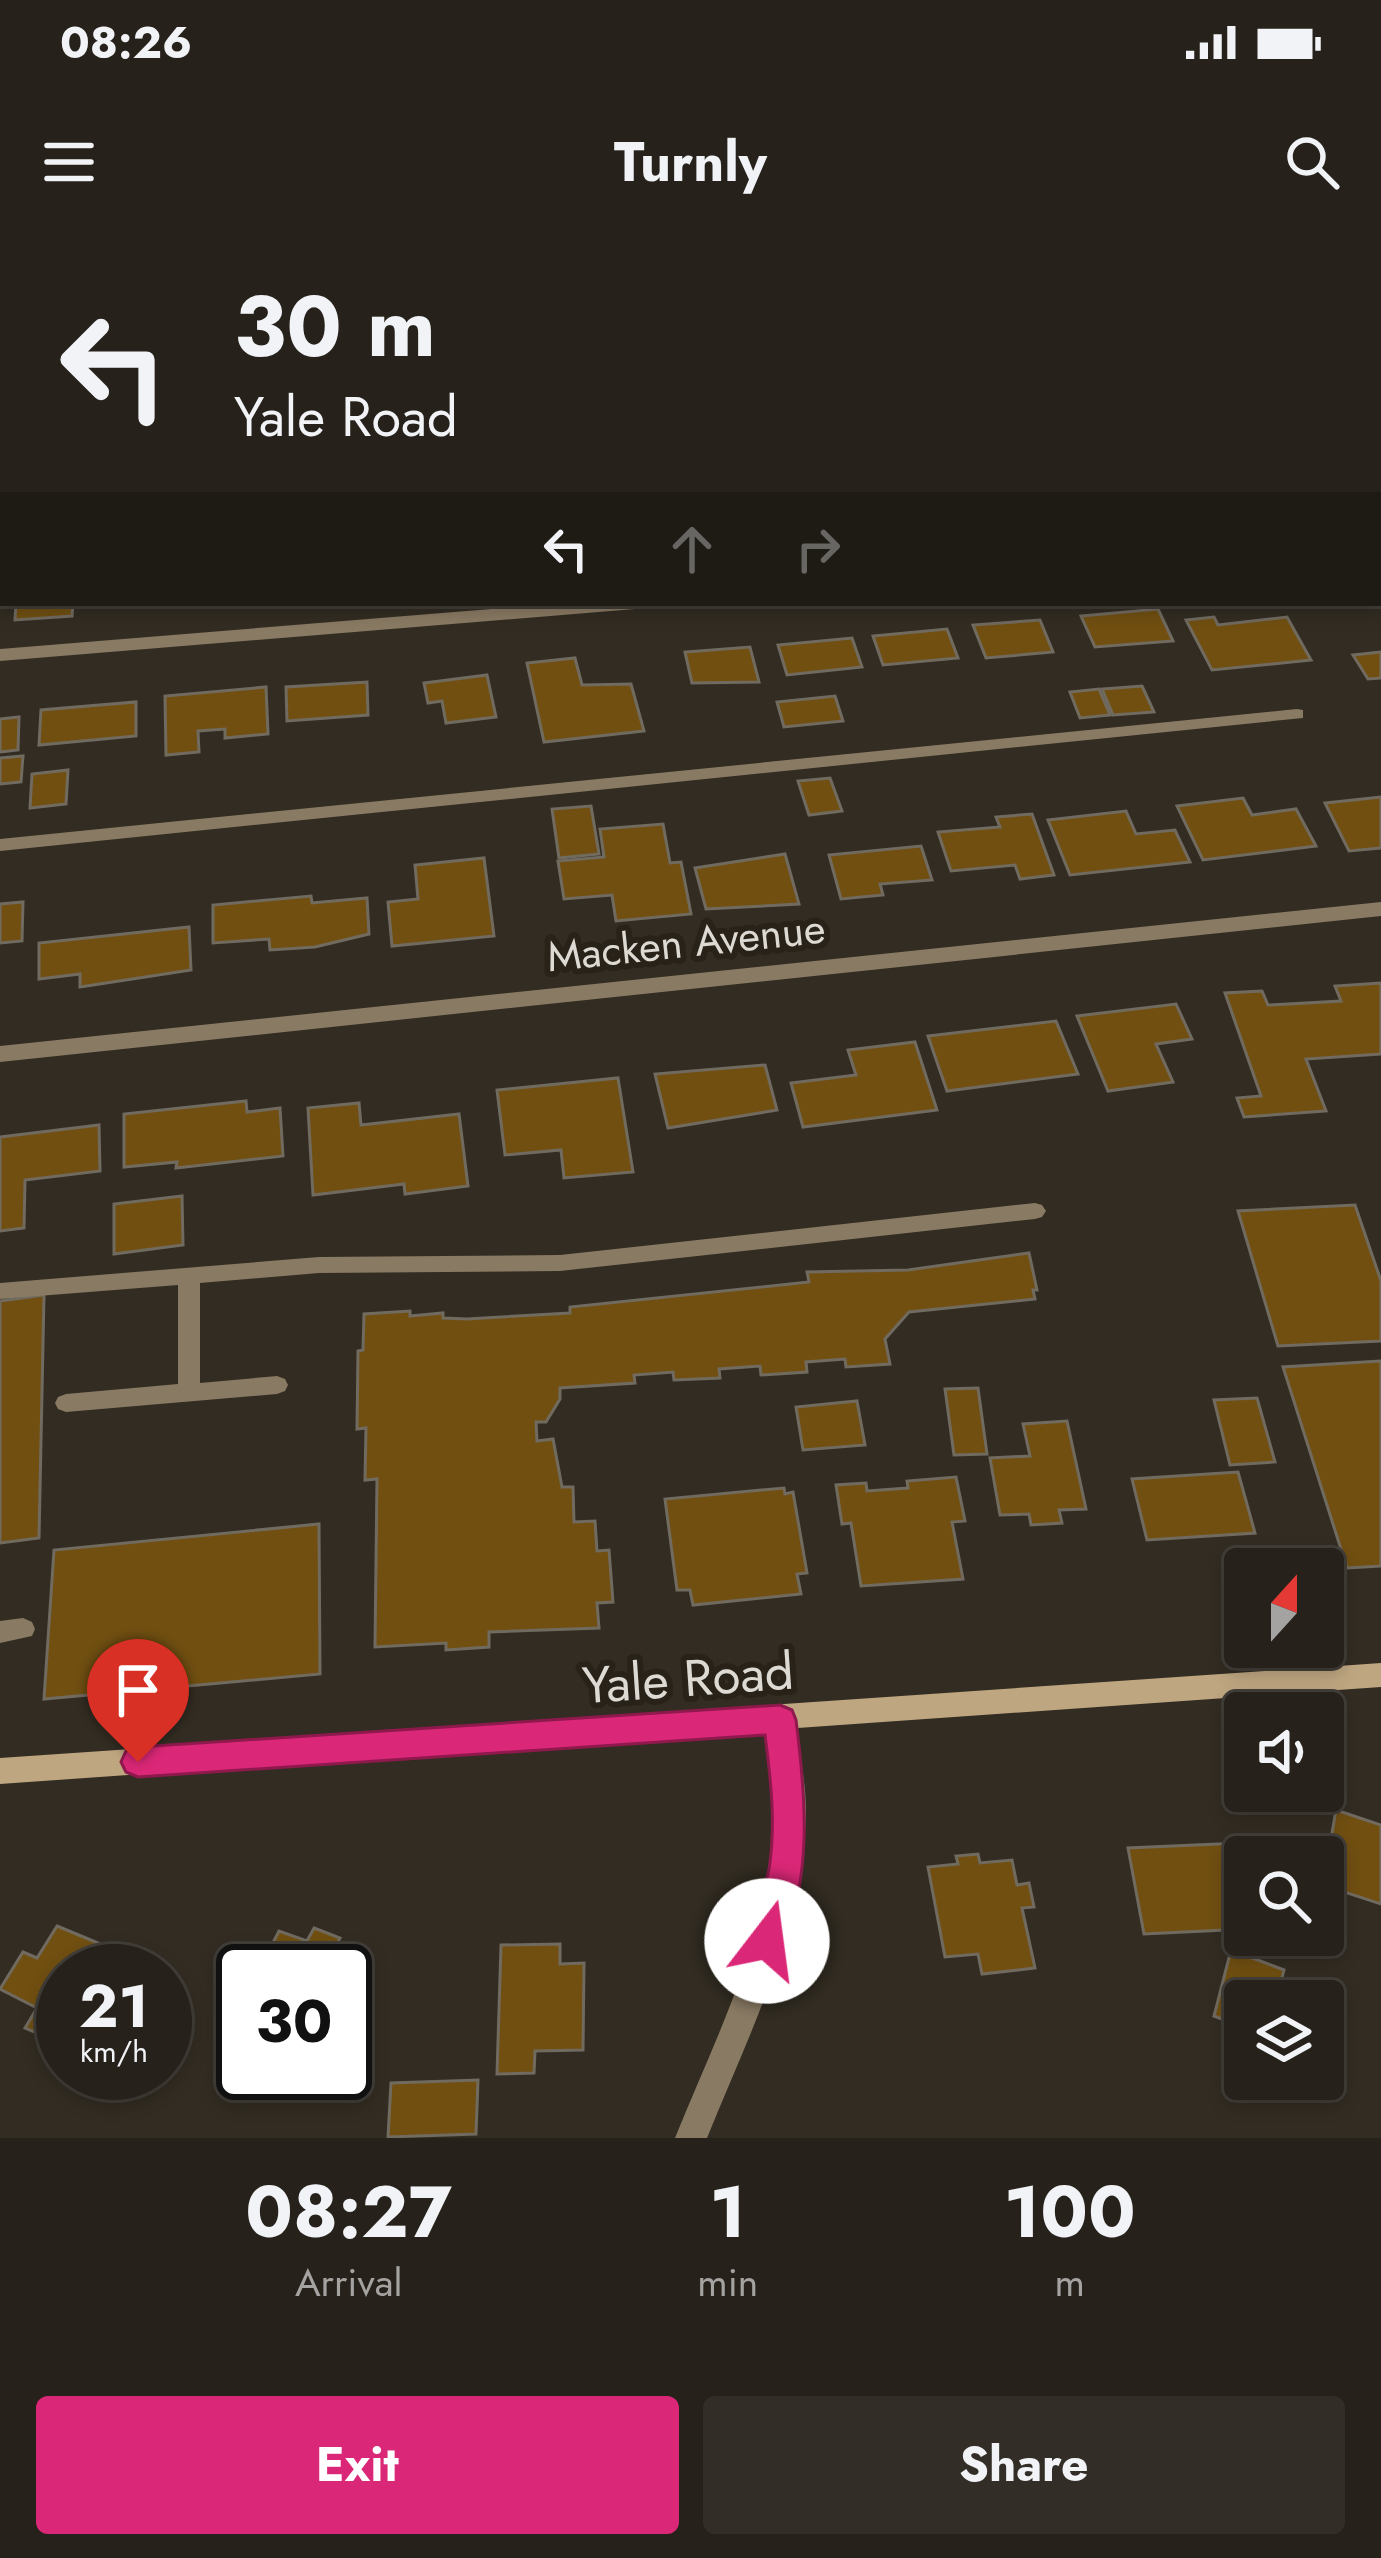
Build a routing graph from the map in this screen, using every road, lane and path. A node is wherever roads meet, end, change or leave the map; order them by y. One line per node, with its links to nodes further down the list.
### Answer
1 (598, 606): 2 (street)
2 (0, 655)
3 (1297, 714): 4 (lane)
4 (0, 844)
5 (1381, 909): 6 (street, Macken Avenue)
6 (0, 1054)
7 (1035, 1211): 8 (lane)
8 (189, 1275): 9 (lane); 11 (lane)
9 (0, 1292)
10 (277, 1385): 11 (lane)
11 (188, 1392): 12 (lane)
12 (66, 1403)
13 (1381, 1675): 14 (main road, Yale Road)
14 (780, 1720): 15 (main road, Yale Road); 16 (street)
15 (0, 1771)
16 (692, 2138)

